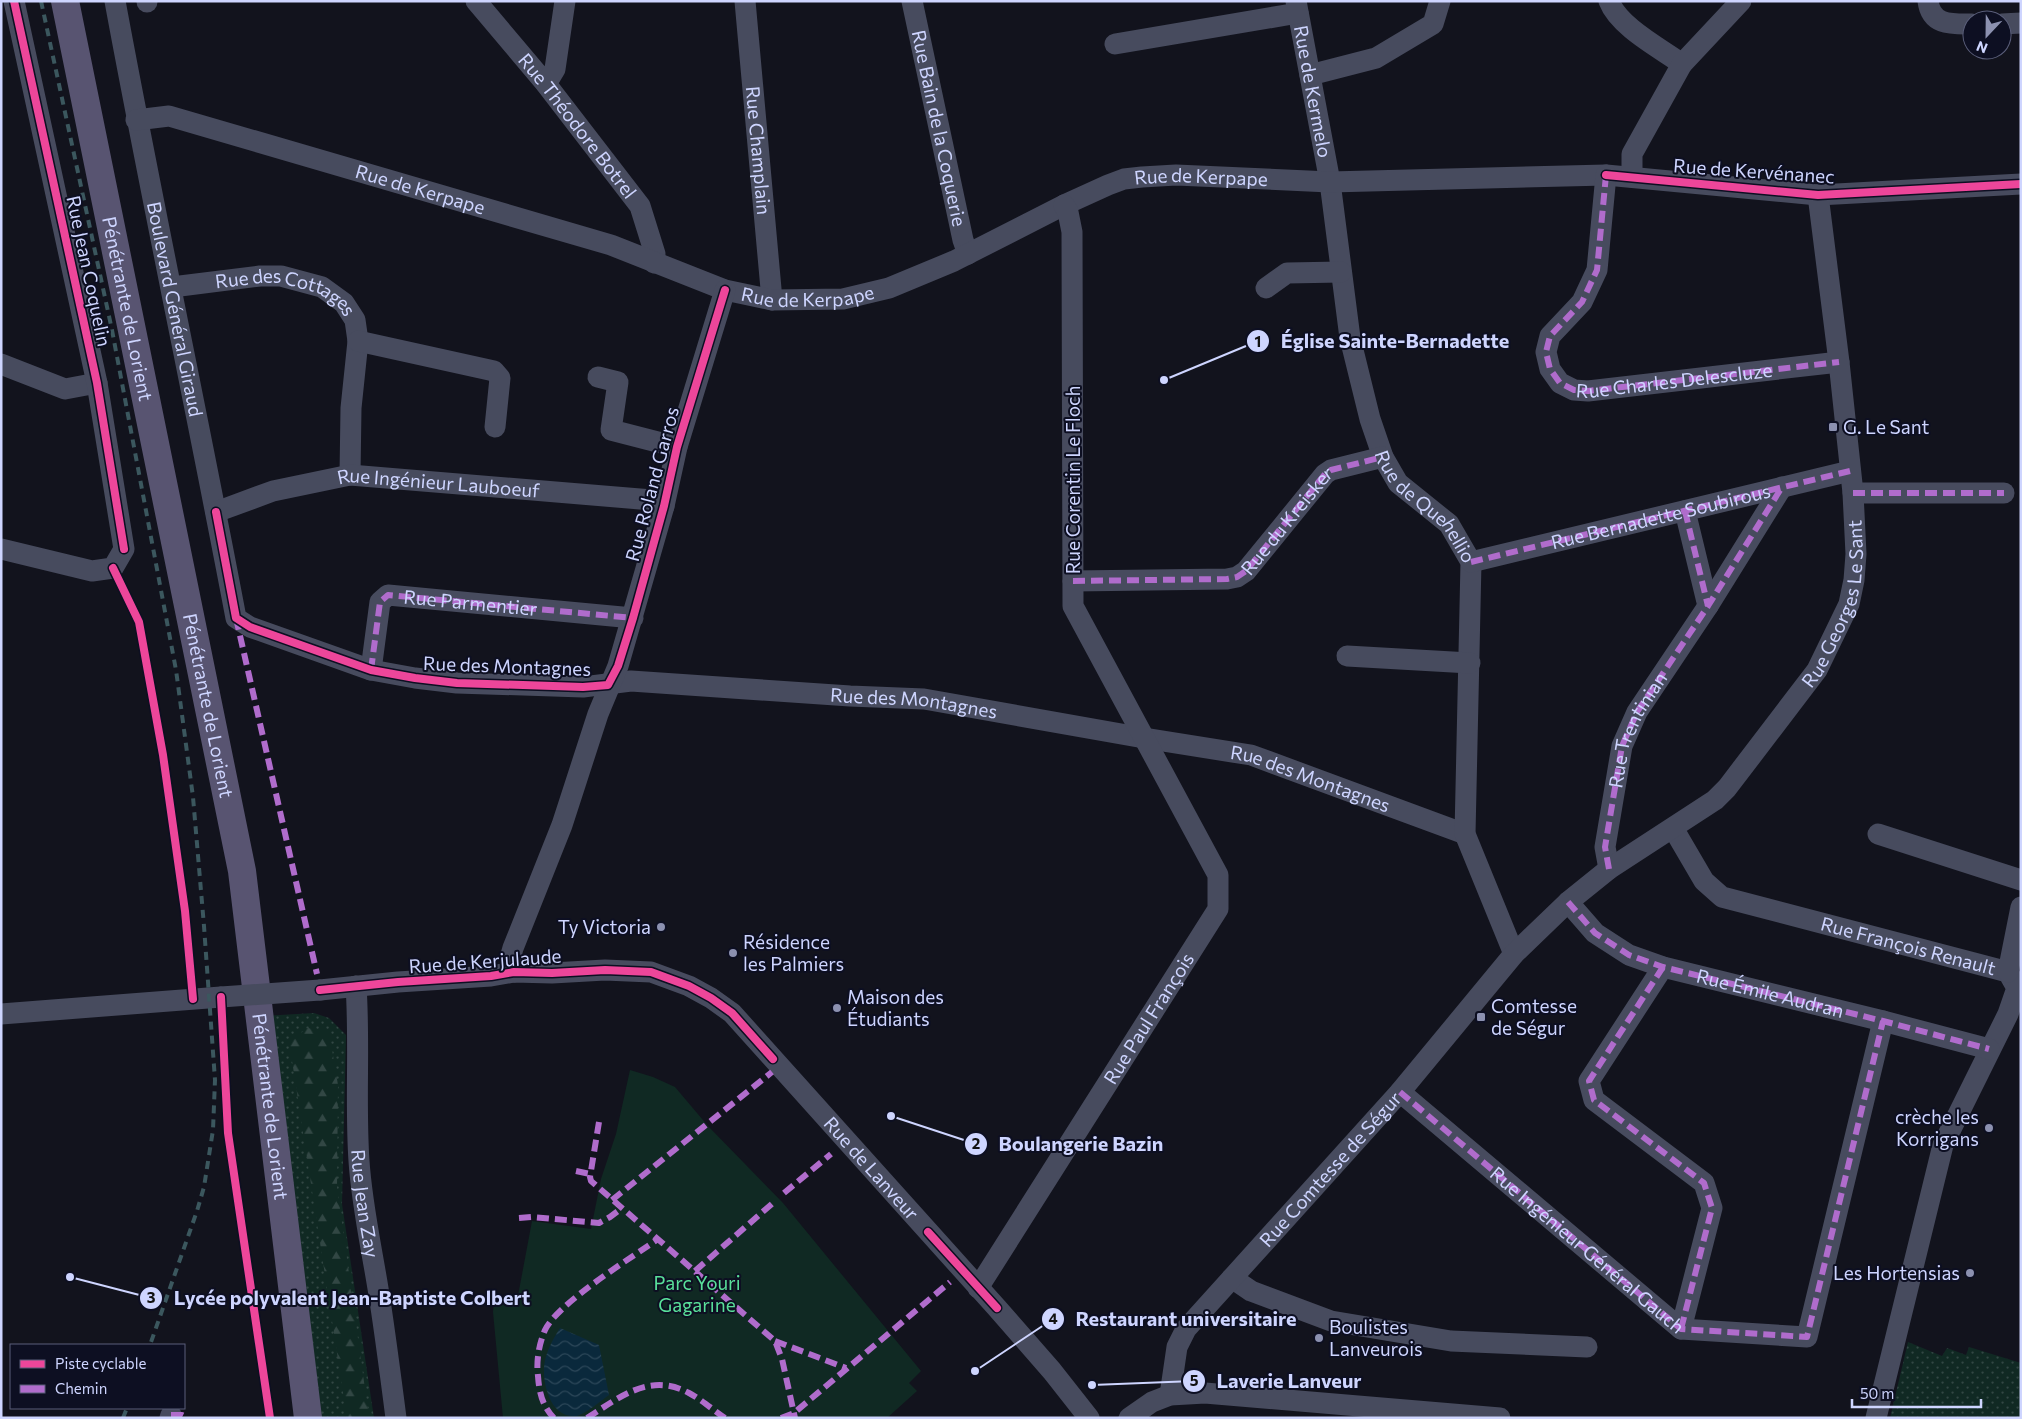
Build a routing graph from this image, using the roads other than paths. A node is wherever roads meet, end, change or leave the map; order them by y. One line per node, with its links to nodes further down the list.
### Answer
1 (14, 1): 36 (street, Rue Jean Coquelin)
2 (65, 1): 81 (main road, Pénétrante de Lorient)
3 (115, 1): 18 (street, Boulevard Général Giraud)
4 (476, 1): 17 (street, Rue Théodore Botrel)
5 (565, 1): 17 (street)
6 (745, 1): 31 (street, Rue Champlain)
7 (912, 1): 25 (street, Rue Bain de la Coquerie)
8 (1440, 1): 16 (street)
9 (1609, 1): 15 (street)
10 (1741, 1): 15 (street)
11 (1928, 1): 13 (street)
12 (1297, 7): 14 (street); 16 (street, Rue de Kermelo)
13 (1962, 24)
14 (1115, 44)
15 (1682, 64): 20 (street)
16 (1310, 75): 21 (street, Rue de Kermelo)
17 (546, 84): 26 (street, Rue Théodore Botrel)
18 (136, 120): 26 (street, Rue de Kerpape); 28 (street, Boulevard Général Giraud)
19 (1606, 175): 20 (street, Rue de Kervénanec); 21 (street, Rue de Kervénanec); 33 (street, Rue Charles Delescluze)
20 (1632, 177): 23 (street, Rue de Kervénanec)
21 (1330, 182): 24 (street, Rue de Kerpape); 27 (street, Rue de Quehellio)
22 (2021, 184): 23 (street, Rue de Kervénanec)
23 (1818, 195): 33 (street, Rue Georges Le Sant)
24 (1064, 204): 25 (street, Rue de Kerpape); 50 (street, Rue Corentin Le Floch)
25 (968, 254): 31 (street, Rue de Kerpape)
26 (654, 263): 30 (street, Rue de Kerpape)
27 (1341, 272): 29 (street); 39 (street, Rue de Quehellio)
28 (172, 287): 32 (street, Rue des Cottages); 47 (street, Boulevard Général Giraud)
29 (1266, 288)
30 (725, 290): 31 (street, Rue de Kerpape); 38 (street, Rue Roland Garros)
31 (772, 300)
32 (358, 341): 37 (street); 41 (street, Rue des Cottages)
33 (1839, 362): 40 (street, Rue Georges Le Sant)
34 (1, 364): 36 (street)
35 (598, 377): 38 (street)
36 (97, 383): 48 (street, Rue Jean Coquelin)
37 (495, 427)
38 (677, 447): 45 (street, Rue Roland Garros)
39 (1383, 457): 49 (street, Rue de Quehellio); 50 (street, Rue du Kreisker)
40 (1850, 471): 42 (street, Rue Bernadette Soubirous); 43 (street, Rue Georges Le Sant)
41 (350, 475): 45 (street, Rue Ingénieur Lauboeuf); 47 (street, Rue Ingénieur Lauboeuf)
42 (1782, 487): 46 (street, Rue Bernadette Soubirous); 51 (street, Rue Trentinian)
43 (1853, 493): 44 (street); 59 (street, Rue Georges Le Sant)
44 (2004, 493)
45 (664, 506): 53 (street, Rue Roland Garros)
46 (1685, 511): 49 (street, Rue Bernadette Soubirous); 51 (street)
47 (216, 512): 52 (street, Boulevard Général Giraud)
48 (1, 549)
49 (1471, 562): 55 (street, Rue de Quehellio)
50 (1073, 581): 58 (street, Rue Corentin Le Floch)
51 (1708, 606): 62 (street, Rue Trentinian)
52 (236, 618): 56 (street, Rue des Montagnes)
53 (633, 618): 56 (street, Rue Parmentier); 57 (street, Rue Roland Garros)
54 (1347, 656): 55 (street)
55 (1470, 663): 60 (street, Rue de Quehellio)
56 (371, 670): 57 (street, Rue des Montagnes)
57 (608, 685): 58 (street, Rue des Montagnes); 68 (street, Rue Roland Garros)
58 (1144, 738): 60 (street, Rue des Montagnes); 77 (street, Rue Paul François)
59 (1673, 828): 62 (street, Rue Georges Le Sant); 70 (street, Rue François Renault)
60 (1465, 834): 66 (street)
61 (1878, 834): 63 (street)
62 (1608, 869): 64 (street, Rue Georges Le Sant)
63 (2021, 880)
64 (1568, 902): 66 (street, Rue Comtesse de Ségur); 67 (street, Rue Émile Audran)
65 (2021, 907): 70 (street)
66 (1514, 954): 75 (street, Rue Comtesse de Ségur)
67 (1662, 967): 73 (street, Rue Émile Audran); 78 (street)
68 (514, 972): 69 (street, Rue de Kerjulaude); 71 (street, Rue de Kerjulaude)
69 (651, 972): 77 (street, Rue de Lanveur)
70 (2008, 972): 74 (street, Rue François Renault)
71 (356, 986): 72 (street, Rue de Kerjulaude, bridge); 82 (street, Rue Jean Zay)
72 (1, 1014)
73 (1883, 1021): 74 (street, Rue Émile Audran); 78 (street, Rue Ingénieur Général Gauch)
74 (1989, 1049): 86 (street, Rue François Renault)
75 (1400, 1092): 76 (street, Rue Comtesse de Ségur); 78 (street, Rue Ingénieur Général Gauch)
76 (1232, 1278): 79 (street); 80 (street, Rue Comtesse de Ségur)
77 (978, 1288): 83 (street, Rue de Lanveur)
78 (1681, 1329)
79 (1587, 1347)
80 (1170, 1395): 84 (street); 85 (street)
81 (308, 1418)
82 (396, 1418)
83 (1089, 1418)
84 (1129, 1418)
85 (1500, 1418)
86 (1876, 1418)

